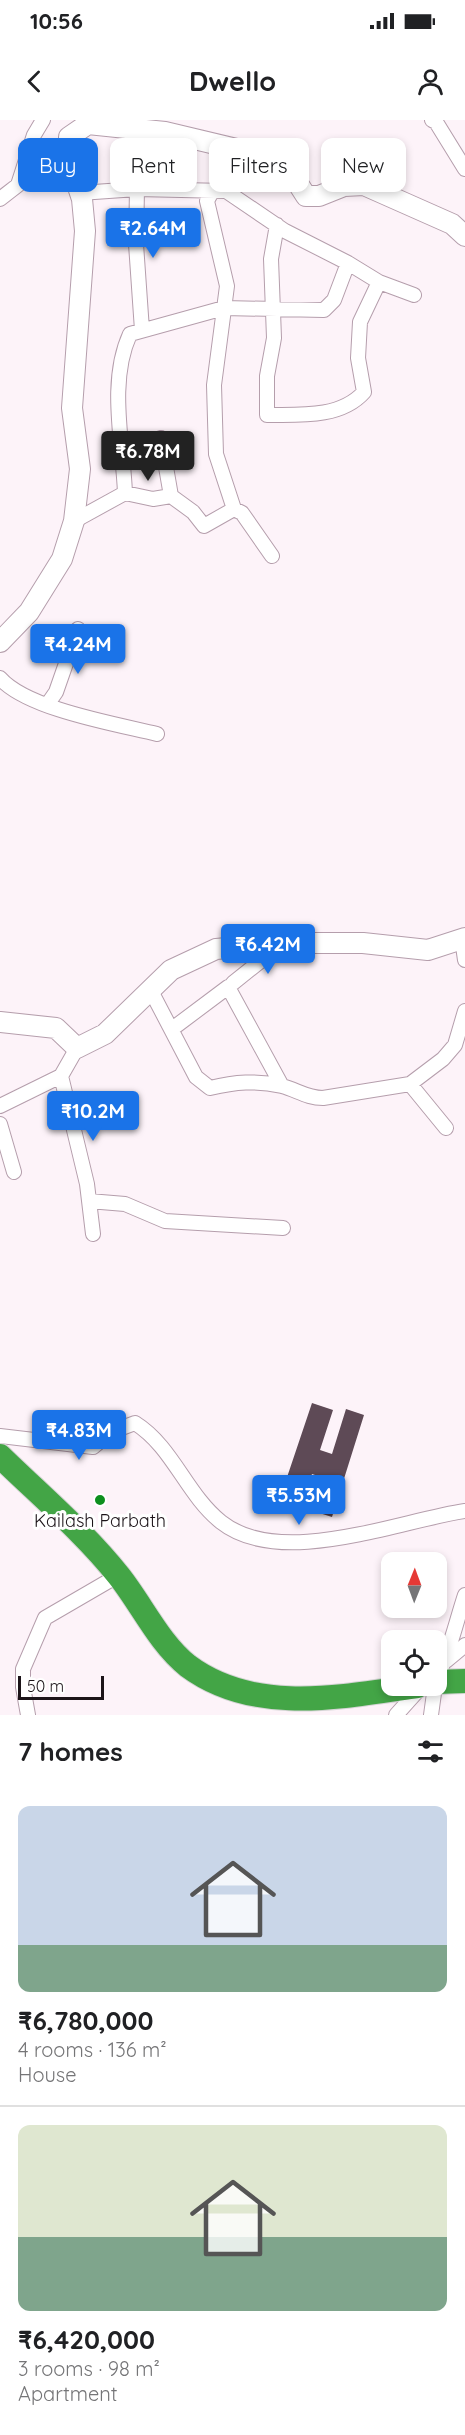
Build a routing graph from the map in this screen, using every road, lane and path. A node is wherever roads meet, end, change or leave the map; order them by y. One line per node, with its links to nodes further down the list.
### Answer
1 (43, 120): 10 (street)
2 (432, 120): 4 (street)
3 (85, 122): 9 (street); 12 (street)
4 (465, 169)
5 (110, 191): 9 (street)
6 (137, 192): 18 (street)
7 (212, 192): 16 (street)
8 (228, 192): 11 (street)
9 (80, 193): 23 (street)
10 (0, 200)
11 (277, 225): 13 (street); 17 (street)
12 (465, 236)
13 (348, 263): 14 (street); 17 (street)
14 (379, 282): 15 (street); 17 (street)
15 (414, 295)
16 (224, 308): 17 (street); 18 (street); 22 (street)
17 (273, 310)
18 (142, 330): 20 (street)
19 (161, 438): 21 (street)
20 (125, 493): 21 (street); 23 (street)
21 (171, 496): 22 (street)
22 (234, 509): 24 (street)
23 (74, 521): 26 (street)
24 (272, 556)
25 (78, 629): 28 (street)
26 (0, 642)
27 (0, 678): 28 (street)
28 (47, 705): 29 (street)
29 (157, 734)
30 (464, 939): 31 (street); 32 (street)
31 (283, 943): 33 (street); 34 (street)
32 (465, 960)
33 (233, 983)
34 (150, 989): 37 (street); 38 (street)
35 (465, 1011): 40 (street)
36 (0, 1022): 38 (street)
37 (172, 1029): 41 (street); 41 (street)
38 (77, 1048): 39 (street)
39 (61, 1076): 42 (street); 46 (street)
40 (410, 1084): 41 (street); 44 (street)
41 (282, 1086)
42 (0, 1106)
43 (0, 1124): 45 (street)
44 (446, 1128)
45 (14, 1172)
46 (89, 1201): 47 (street); 48 (street)
47 (283, 1228)
48 (93, 1234)
49 (0, 1436): 51 (street)
50 (0, 1456): 52 (highway)
51 (465, 1511)
52 (119, 1575): 59 (highway); 62 (street)
53 (465, 1595): 55 (street)
54 (465, 1645): 56 (street)
55 (447, 1647)
56 (447, 1666)
57 (447, 1676): 58 (highway)
58 (465, 1681)
59 (381, 1691)
60 (413, 1696): 63 (street)
61 (434, 1696): 64 (street)
62 (28, 1715)
63 (396, 1715)
64 (431, 1715)

